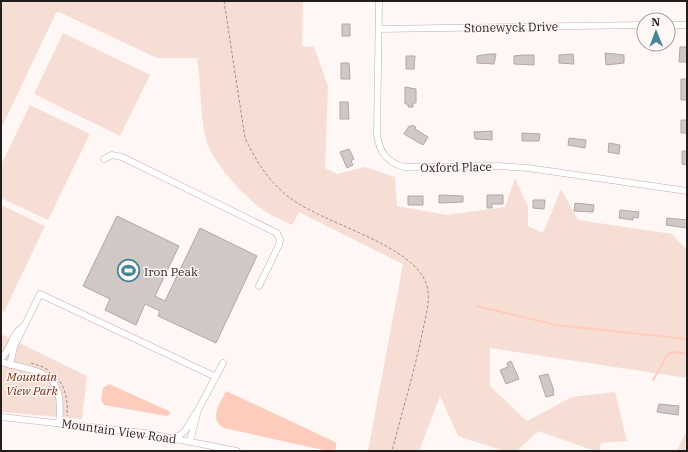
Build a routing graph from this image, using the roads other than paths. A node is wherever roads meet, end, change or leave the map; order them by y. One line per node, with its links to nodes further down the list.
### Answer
1 (379, 1): 5 (street, Oxford Place)
2 (636, 25): 5 (street, Stonewyck Drive)
3 (676, 25): 4 (street)
4 (687, 25)
5 (379, 29): 7 (street, Oxford Place)
6 (104, 159): 8 (street)
7 (687, 191)
8 (259, 286)
9 (23, 327): 10 (street); 13 (street); 14 (street)
10 (1, 358)
11 (1, 362): 13 (street)
12 (223, 363): 14 (street)
13 (10, 364): 17 (street)
14 (216, 377): 15 (street)
15 (198, 410): 18 (street); 19 (street)
16 (1, 417): 17 (street, Mountain View Road)
17 (59, 423): 18 (street, Mountain View Road)
18 (176, 438): 19 (street, Mountain View Road)
19 (190, 441): 20 (street, Mountain View Road)
20 (237, 451)

